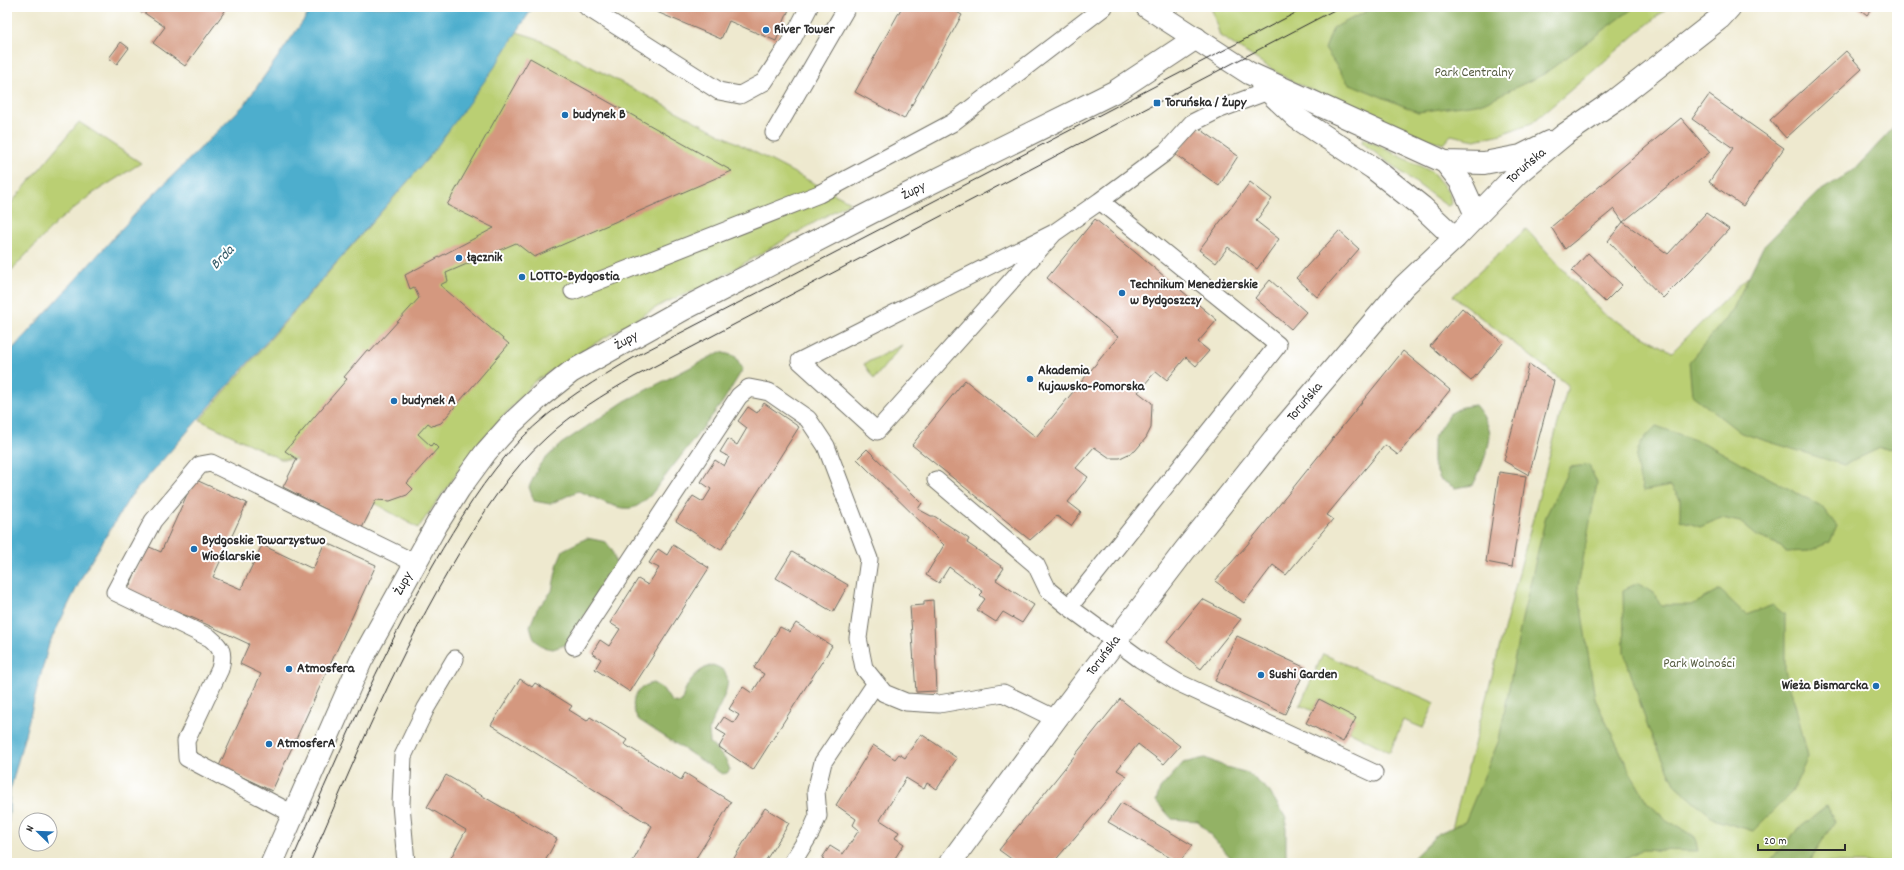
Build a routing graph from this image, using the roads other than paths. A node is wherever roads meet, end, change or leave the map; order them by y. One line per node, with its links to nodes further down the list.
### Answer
1 (587, 7): 2 (lane)
2 (809, 7)
3 (848, 7): 9 (lane)
4 (1104, 7): 16 (lane)
5 (1147, 7): 7 (street)
6 (1730, 7): 10 (street, Toruńska)
7 (1196, 38): 8 (street); 18 (street, Żupy)
8 (1270, 87): 11 (street); 12 (lane); 15 (street)
9 (774, 133)
10 (1564, 135): 11 (street); 13 (street, Toruńska)
11 (1445, 162): 13 (street)
12 (1100, 201): 14 (lane); 19 (lane)
13 (1476, 214): 15 (street, Toruńska)
14 (1054, 233): 14 (lane)
15 (1455, 238): 20 (street, Toruńska)
16 (573, 291)
17 (936, 480): 19 (lane)
18 (415, 563): 26 (street, Żupy); 26 (lane)
19 (1069, 608): 20 (lane)
20 (1115, 640): 24 (street, Toruńska); 25 (lane)
21 (574, 646): 23 (lane)
22 (455, 659): 28 (lane)
23 (876, 683): 24 (lane); 29 (lane)
24 (1056, 719): 30 (street, Toruńska)
25 (1374, 773)
26 (293, 814): 27 (street, Żupy)
27 (272, 863)
28 (406, 863)
29 (792, 863)
30 (950, 863)

